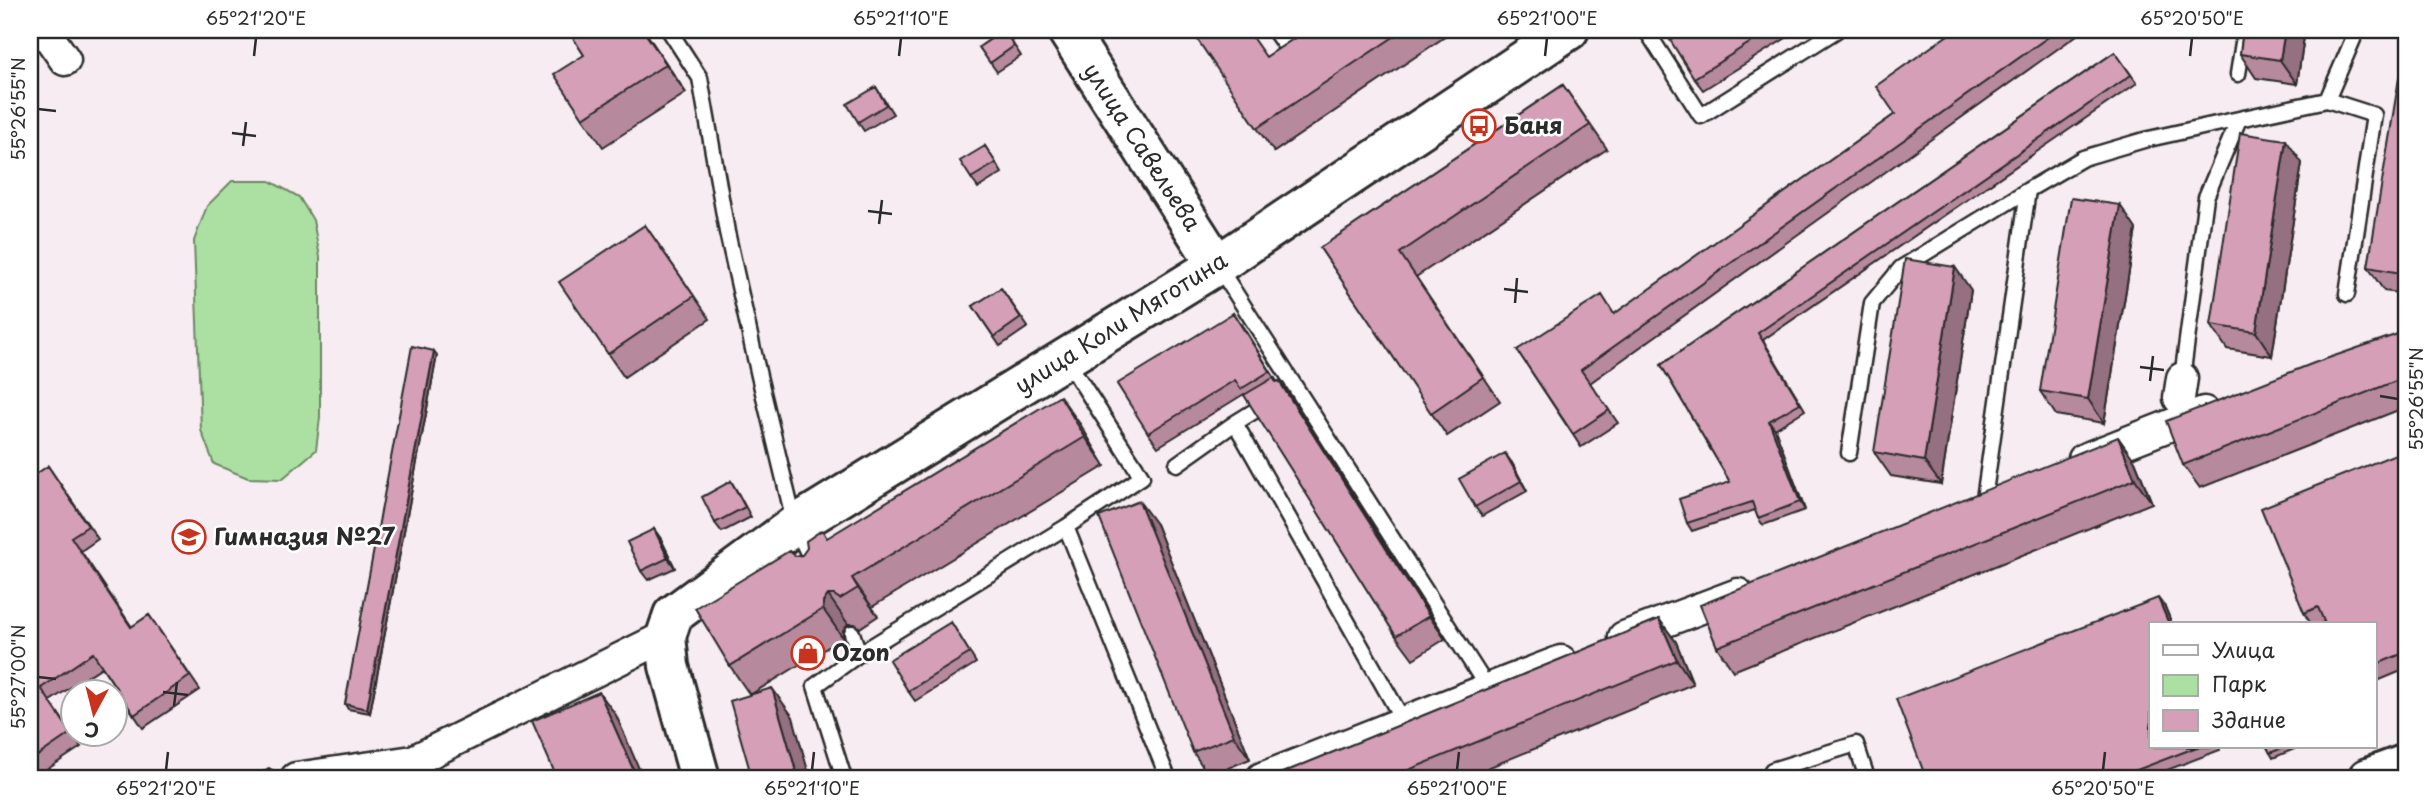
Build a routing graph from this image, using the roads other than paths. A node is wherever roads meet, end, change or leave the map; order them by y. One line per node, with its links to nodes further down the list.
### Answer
1 (44, 30): 11 (street)
2 (669, 30): 27 (lane)
3 (1067, 30): 16 (street, улица Савельева)
4 (1274, 30): 5 (lane)
5 (1313, 30)
6 (1646, 30): 7 (lane)
7 (1838, 30)
8 (2245, 30): 12 (lane)
9 (2357, 30): 13 (lane)
10 (1548, 39): 16 (street, улица Коли Мяготина)
11 (65, 60)
12 (2238, 74)
13 (2327, 100): 14 (lane); 17 (lane)
14 (2239, 119): 15 (lane); 20 (lane)
15 (2028, 190): 23 (lane); 26 (lane)
16 (1217, 265): 18 (street, улица Коли Мяготина); 19 (lane)
17 (2347, 294)
18 (1065, 358): 27 (street, улица Коли Мяготина); 28 (lane)
19 (1294, 387): 22 (lane); 34 (lane)
20 (2179, 400): 21 (street); 25 (street)
21 (2227, 404)
22 (1235, 423): 24 (lane); 35 (lane)
23 (1850, 453)
24 (1177, 464)
25 (2061, 468)
26 (1984, 498)
27 (795, 525): 29 (lane); 31 (street, улица Коли Мяготина)
28 (1066, 527): 33 (lane); 41 (lane)
29 (818, 575)
30 (1770, 582): 34 (street)
31 (670, 626): 38 (street, улица Коли Мяготина); 39 (street)
32 (852, 633): 33 (lane)
33 (859, 654): 40 (lane)
34 (1487, 687): 35 (street)
35 (1404, 722): 42 (street)
36 (2406, 764): 44 (street)
37 (1772, 769): 43 (lane)
38 (296, 778)
39 (700, 778)
40 (844, 778)
41 (1168, 778)
42 (1262, 778)
43 (1867, 778)
44 (2368, 778)

